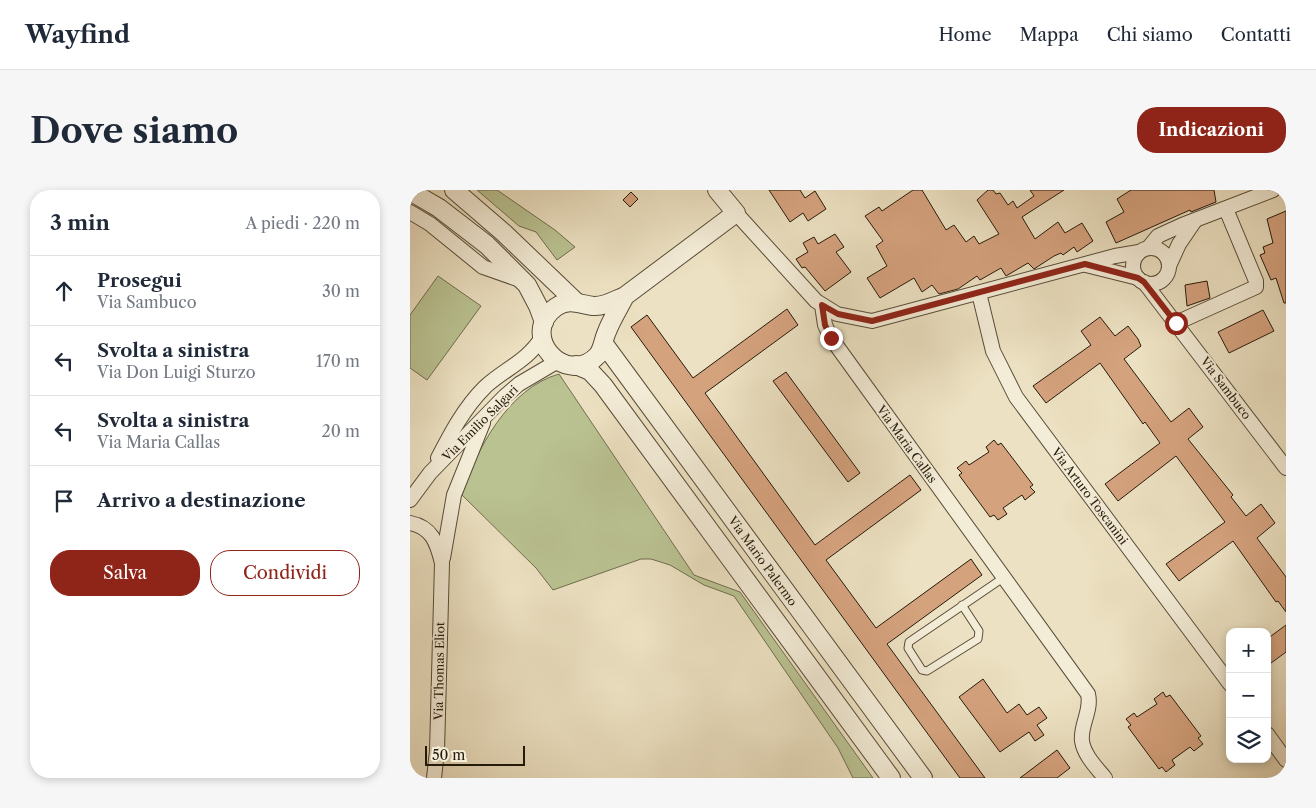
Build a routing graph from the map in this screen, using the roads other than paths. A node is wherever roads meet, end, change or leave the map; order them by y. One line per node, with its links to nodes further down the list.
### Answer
1 (454, 190): 16 (street)
2 (717, 190): 7 (street)
3 (1273, 190): 5 (street)
4 (410, 191): 13 (street)
5 (1226, 209): 8 (street); 19 (street)
6 (410, 212): 13 (street)
7 (736, 214): 15 (street); 17 (street)
8 (1194, 222): 9 (street); 11 (street)
9 (1144, 250): 10 (street); 11 (street); 12 (street)
10 (1085, 264): 12 (street); 14 (street)
11 (1168, 271): 12 (street); 18 (street)
12 (1141, 280): 18 (street, Via Sambuco)
13 (523, 281): 20 (street)
14 (979, 293): 17 (street); 32 (street, Via Arturo Toscanini)
15 (625, 296): 16 (street); 21 (street)
16 (580, 303): 20 (street); 21 (street)
17 (822, 305): 30 (street, Via Maria Callas)
18 (1164, 310): 19 (street, Via Sambuco)
19 (1176, 323): 25 (street, Via Sambuco)
20 (543, 329): 22 (street); 26 (street, Via Emilio Salgari)
21 (605, 339): 23 (street); 37 (street, Via Mario Palermo)
22 (558, 361): 23 (street); 24 (street, Via Emilio Salgari)
23 (576, 365): 36 (street, Via Mario Palermo)
24 (486, 415): 26 (street, Via Emilio Salgari); 29 (street, Via Thomas Eliot)
25 (1286, 468)
26 (430, 473): 27 (street, Via Emilio Salgari)
27 (410, 500)
28 (410, 523): 29 (street, Via Thomas Eliot)
29 (442, 563): 35 (street, Via Thomas Eliot)
30 (1002, 578): 31 (lane); 38 (street, Via Maria Callas)
31 (962, 605): 31 (lane)
32 (1226, 679)
33 (1271, 739): 34 (street)
34 (1286, 760)
35 (434, 778)
36 (891, 778)
37 (923, 778)
38 (1104, 778)

